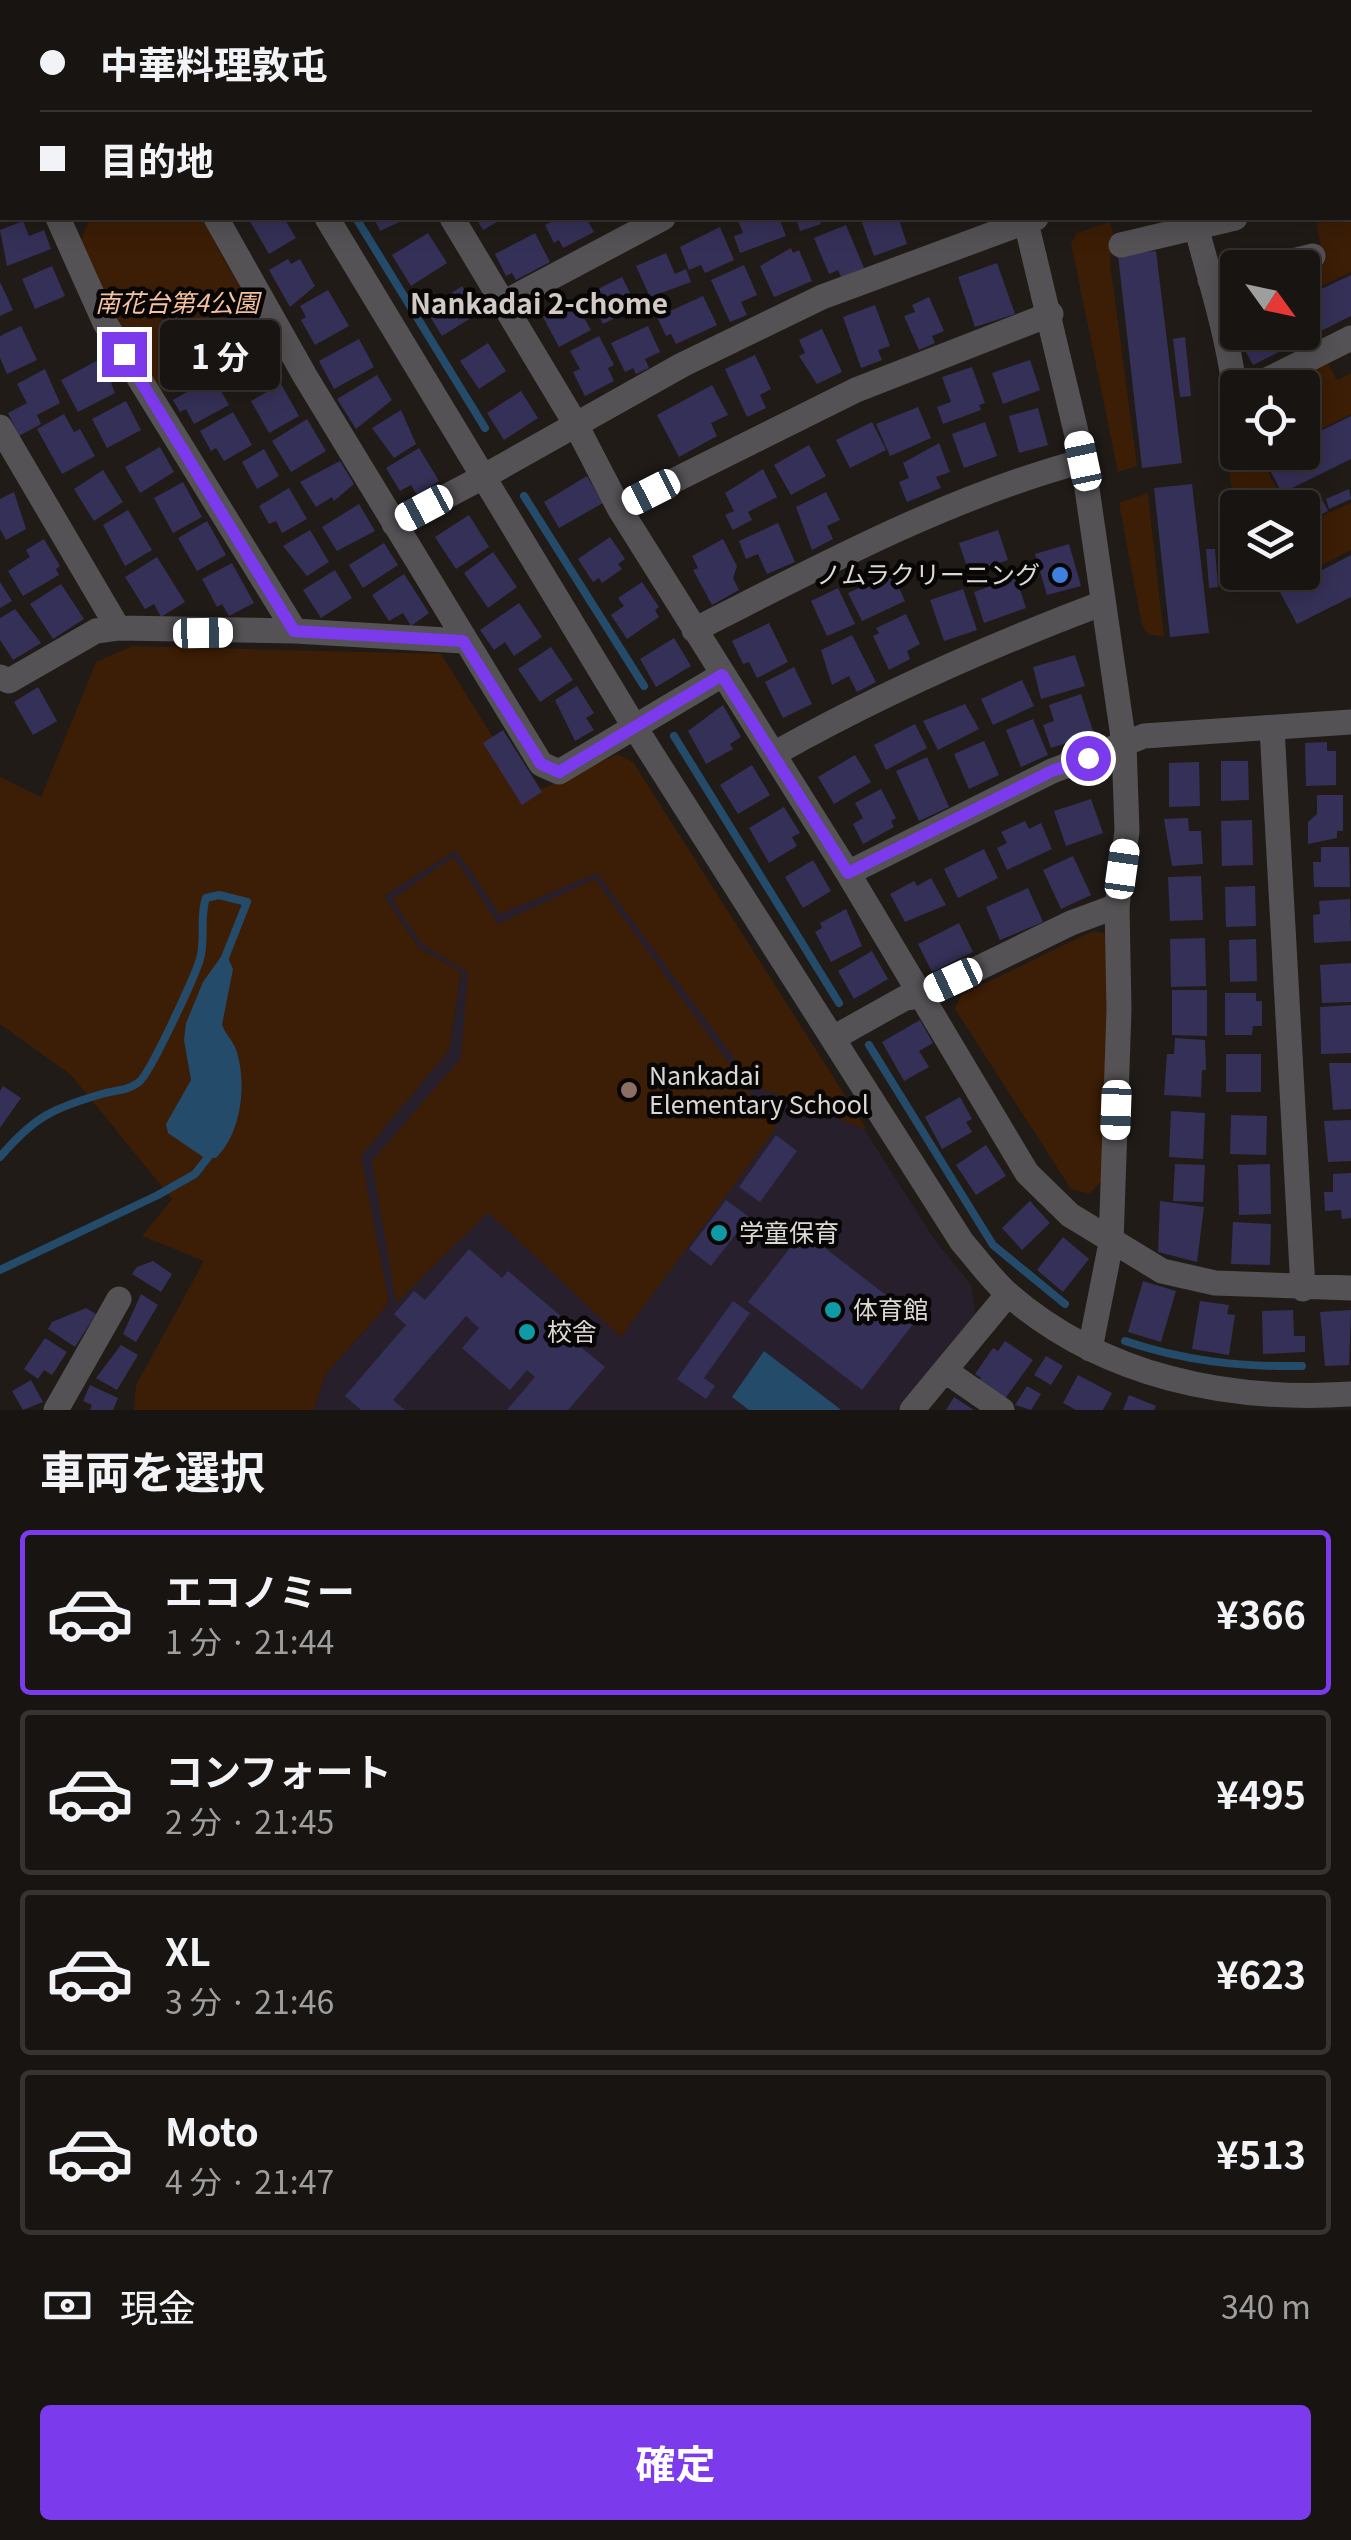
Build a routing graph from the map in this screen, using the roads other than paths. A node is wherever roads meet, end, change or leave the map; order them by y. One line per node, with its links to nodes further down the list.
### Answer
1 (59, 220): 24 (street)
2 (217, 220): 20 (street)
3 (328, 220): 18 (street)
4 (453, 220): 12 (street)
5 (658, 220): 12 (street)
6 (1024, 220): 15 (street)
7 (1029, 220): 13 (street)
8 (1196, 223): 9 (street); 11 (street)
9 (1121, 245)
10 (1220, 278): 11 (street)
11 (1210, 280): 14 (street)
12 (503, 303): 15 (street)
13 (1051, 314): 17 (street); 19 (street)
14 (1351, 338)
15 (575, 422): 18 (street); 19 (street)
16 (0, 427): 22 (street)
17 (1083, 461): 21 (street); 23 (street)
18 (483, 478): 20 (street); 29 (street)
19 (619, 508): 23 (street)
20 (394, 524): 25 (street)
21 (1103, 603): 31 (street); 32 (street)
22 (118, 628): 24 (street); 27 (street)
23 (694, 630): 26 (street)
24 (294, 631): 25 (street)
25 (463, 641): 29 (street)
26 (722, 675): 29 (street); 32 (street)
27 (0, 677)
28 (1351, 722): 30 (street)
29 (634, 726): 36 (street)
30 (1272, 728): 31 (street); 39 (street)
31 (1124, 744): 33 (street); 34 (street)
32 (774, 754): 33 (street)
33 (848, 873): 35 (street)
34 (1117, 906): 35 (street); 37 (street)
35 (920, 996): 36 (street); 37 (street)
36 (835, 1038): 40 (street)
37 (1111, 1242): 39 (street); 42 (street)
38 (1351, 1288): 39 (street)
39 (1303, 1289)
40 (1008, 1294): 42 (street); 43 (street)
41 (120, 1299): 46 (street)
42 (1090, 1350): 45 (street)
43 (947, 1372): 47 (street); 48 (street)
44 (1351, 1394): 45 (street)
45 (1317, 1403)
46 (56, 1410)
47 (912, 1410)
48 (1002, 1410)

